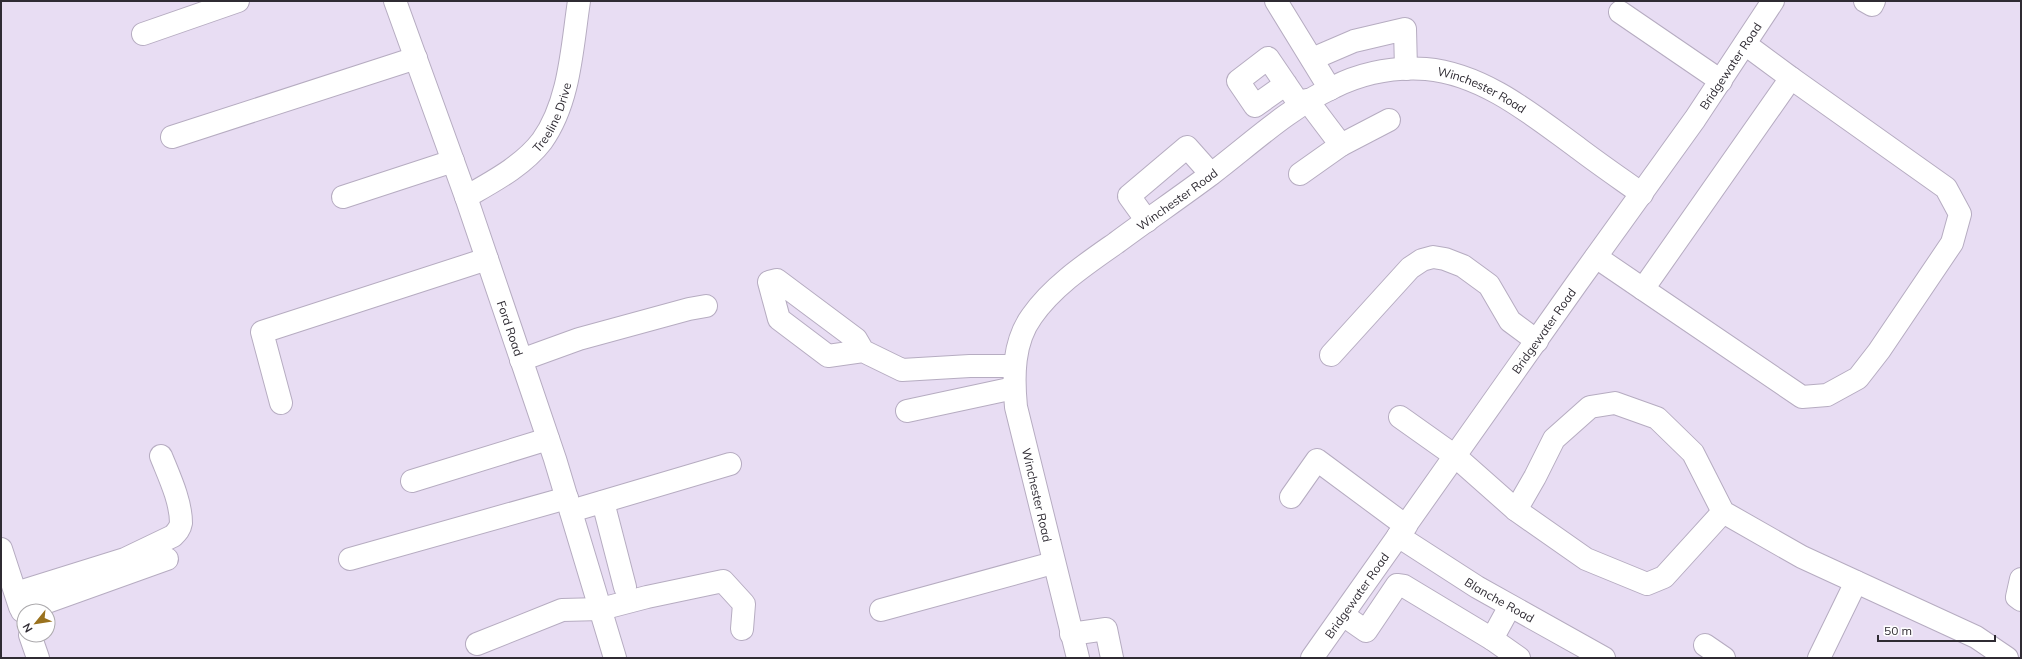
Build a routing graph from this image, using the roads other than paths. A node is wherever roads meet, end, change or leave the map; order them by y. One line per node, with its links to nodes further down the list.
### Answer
1 (238, 1): 9 (street)
2 (396, 1): 11 (street, Ford Road)
3 (579, 1): 27 (street, Treeline Drive)
4 (1276, 1): 12 (street)
5 (1773, 1): 10 (street, Bridgewater Road)
6 (1865, 1): 7 (street)
7 (1874, 1)
8 (1620, 12): 15 (street)
9 (142, 34)
10 (1745, 44): 14 (street); 15 (street, Bridgewater Road)
11 (416, 58): 20 (street); 22 (street, Ford Road)
12 (1312, 59): 13 (street); 17 (street)
13 (1406, 69): 17 (street, Winchester Road); 25 (street, Winchester Road)
14 (1791, 78): 31 (street); 31 (street)
15 (1721, 81): 25 (street, Bridgewater Road)
16 (1286, 84): 18 (street)
17 (1330, 89): 18 (street, Winchester Road)
18 (1304, 103): 21 (street); 23 (street, Winchester Road)
19 (1389, 120): 21 (street)
20 (172, 137)
21 (1341, 145): 24 (street)
22 (453, 161): 26 (street); 27 (street, Ford Road)
23 (1211, 174): 28 (street, Winchester Road); 28 (street)
24 (1300, 174)
25 (1642, 194): 29 (street, Bridgewater Road)
26 (343, 197)
27 (466, 197): 30 (street, Ford Road)
28 (1147, 221): 37 (street, Winchester Road)
29 (1596, 257): 31 (street); 33 (street, Bridgewater Road)
30 (486, 259): 36 (street, Ford Road); 39 (street)
31 (1643, 289)
32 (706, 306): 36 (street)
33 (1537, 341): 35 (street); 44 (street, Bridgewater Road)
34 (863, 351): 37 (street)
35 (1331, 355)
36 (521, 360): 42 (street, Ford Road)
37 (1015, 366): 38 (street, Winchester Road)
38 (1014, 388): 40 (street); 56 (street, Winchester Road)
39 (281, 403)
40 (906, 411)
41 (1400, 417): 44 (street)
42 (548, 439): 46 (street); 49 (street, Ford Road)
43 (161, 456): 62 (street)
44 (1455, 456): 50 (street); 52 (street, Bridgewater Road)
45 (730, 464): 48 (street)
46 (412, 481)
47 (1291, 497): 52 (street, Blanche Road)
48 (603, 502): 49 (street); 59 (street)
49 (569, 504): 54 (street); 65 (street, Ford Road)
50 (1516, 510): 51 (street); 51 (street)
51 (1722, 512): 58 (street)
52 (1402, 531): 64 (street, Blanche Road); 67 (street, Bridgewater Road)
53 (1, 550): 61 (street)
54 (350, 558)
55 (167, 559): 63 (street)
56 (1053, 563): 66 (street); 69 (street, Winchester Road)
57 (2021, 579): 60 (street)
58 (1856, 582): 81 (street); 82 (street)
59 (625, 587)
60 (2021, 600)
61 (20, 603)
62 (30, 603)
63 (33, 603)
64 (1510, 606): 73 (street); 79 (street, Blanche Road)
65 (601, 609): 68 (street); 71 (street); 75 (street, Ford Road)
66 (881, 610)
67 (1343, 615): 73 (street); 78 (street, Bridgewater Road)
68 (742, 629)
69 (1072, 634): 76 (street, Winchester Road); 77 (street)
70 (33, 643): 74 (street)
71 (477, 644)
72 (1705, 645): 80 (street)
73 (1505, 651)
74 (38, 658)
75 (616, 658)
76 (1078, 658)
77 (1112, 658)
78 (1312, 658)
79 (1604, 658)
80 (1724, 658)
81 (1819, 658)
82 (2007, 658)

